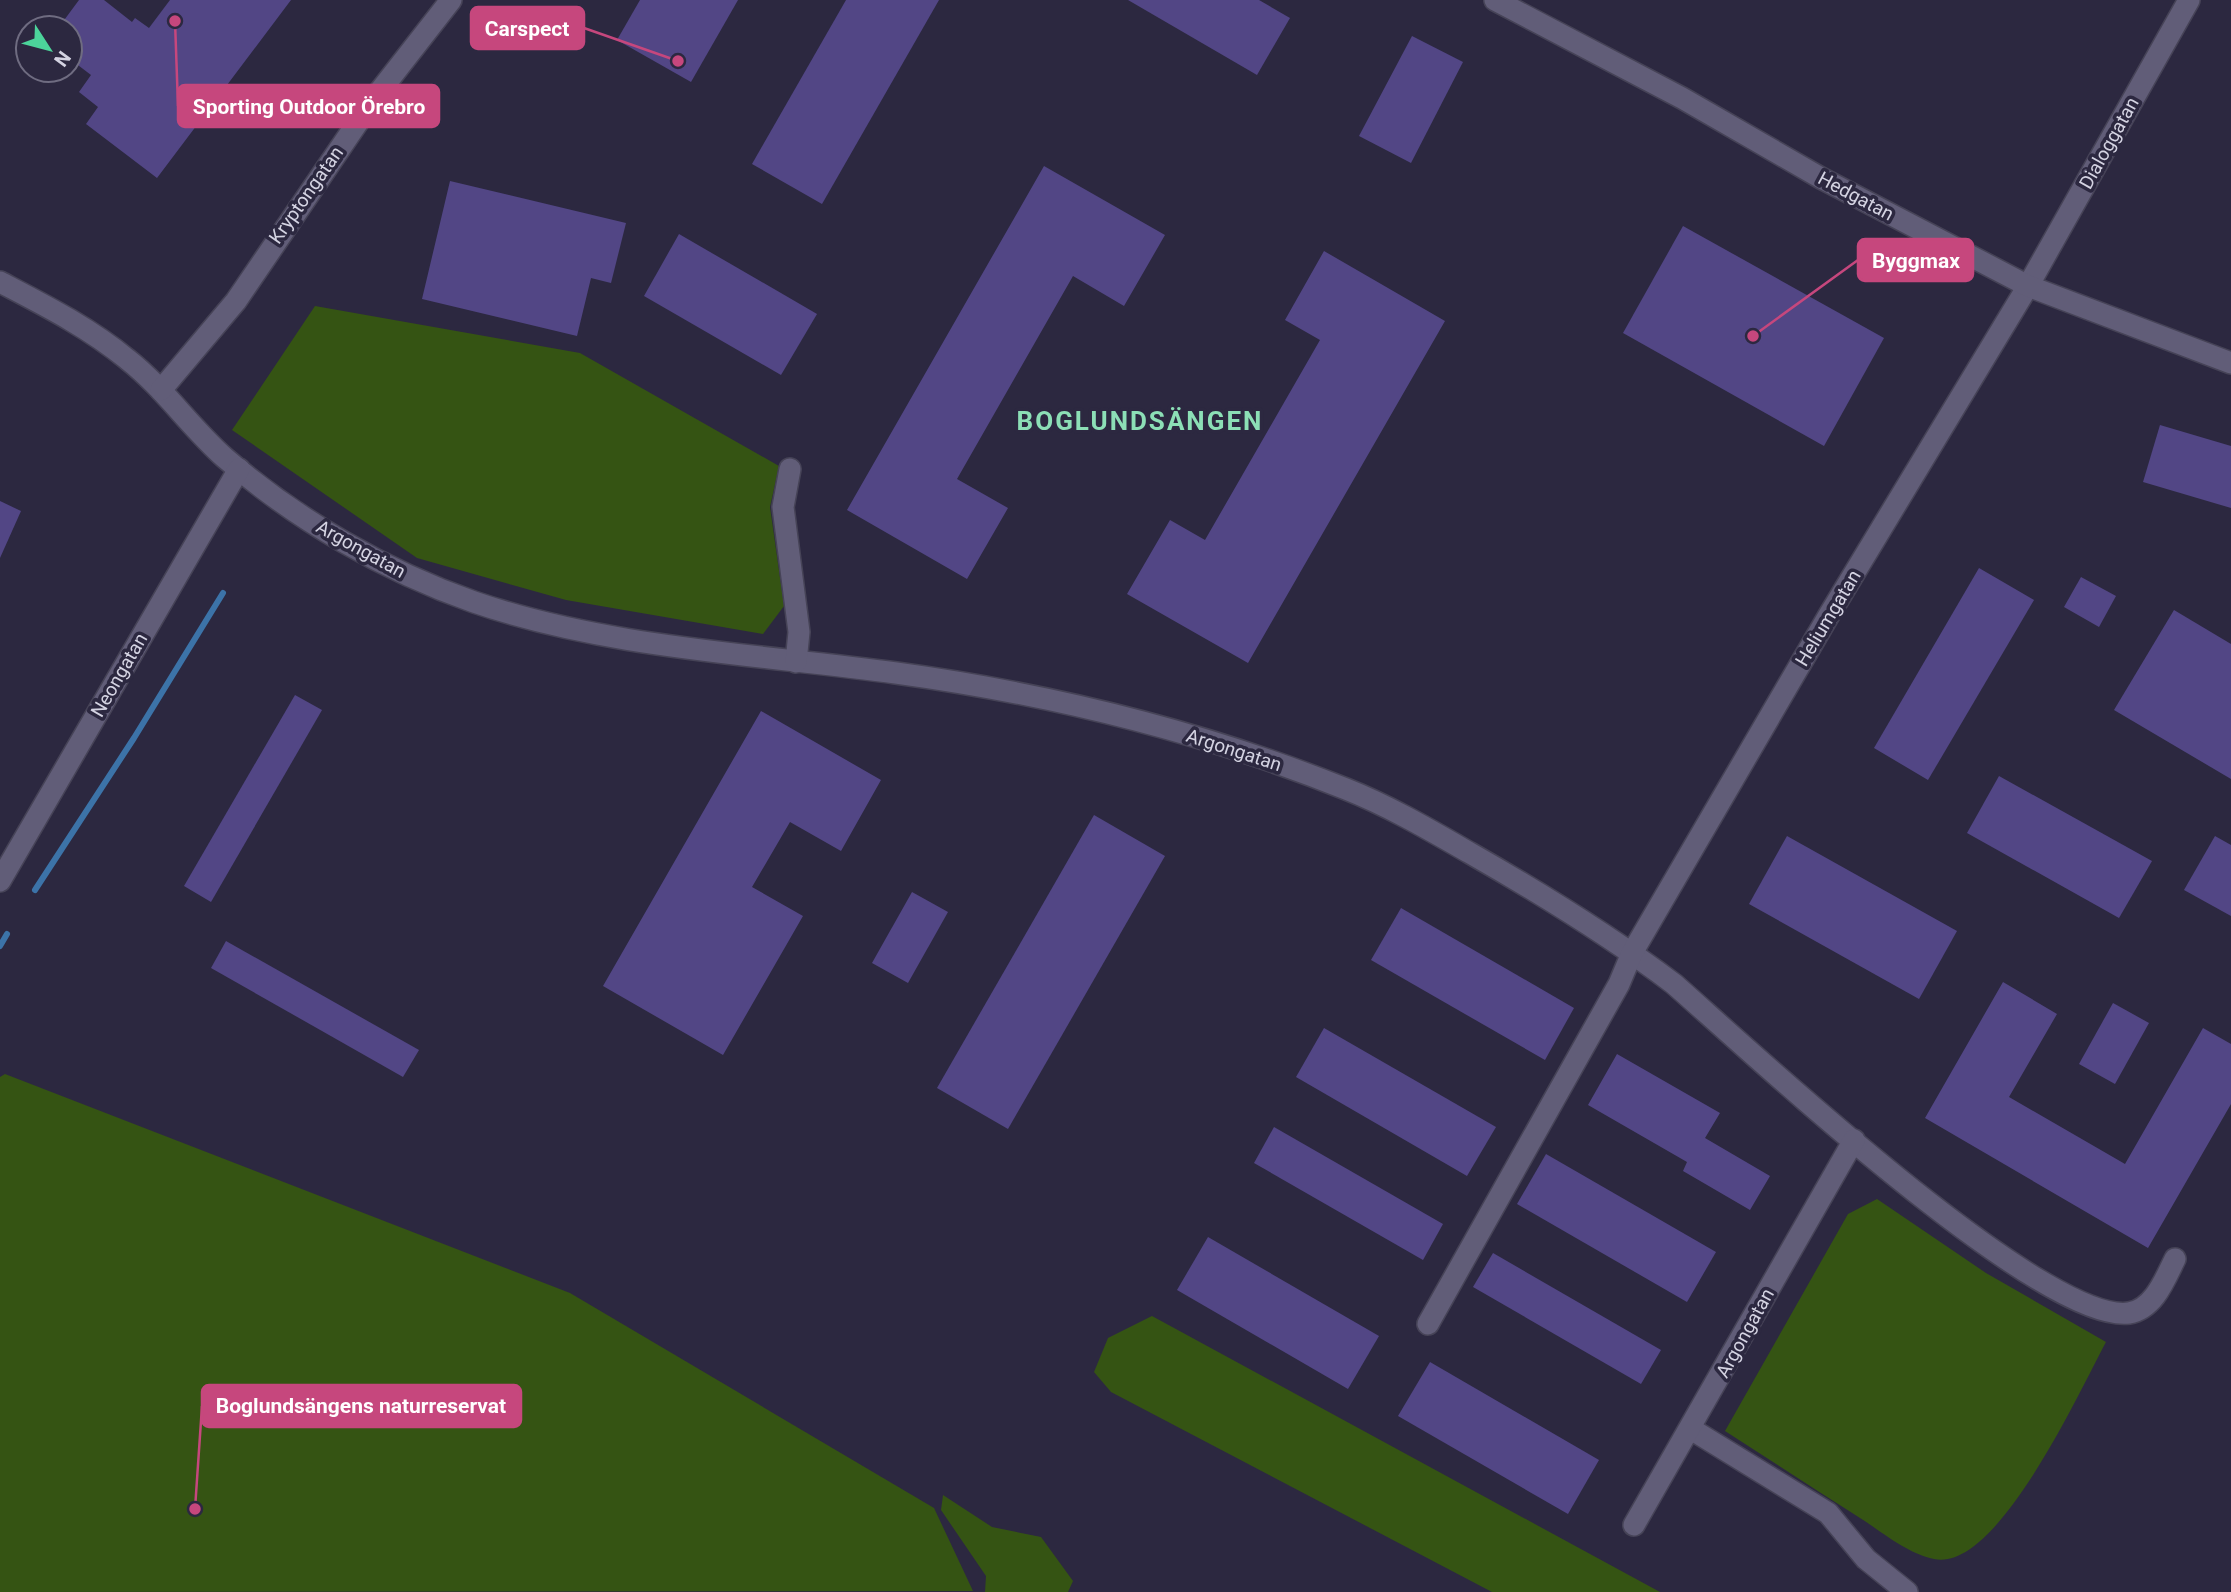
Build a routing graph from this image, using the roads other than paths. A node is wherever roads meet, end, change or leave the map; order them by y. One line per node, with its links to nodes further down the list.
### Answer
1 (451, 0): 7 (street, Kryptongatan)
2 (1495, 0): 5 (street, Hedgatan)
3 (2189, 0): 5 (street, Dialoggatan)
4 (0, 282): 7 (street, Argongatan)
5 (2028, 286): 6 (street, Hedgatan); 12 (street, Heliumgatan)
6 (2231, 363)
7 (161, 390): 8 (street, Argongatan)
8 (239, 469): 10 (street, Argongatan); 11 (street, Neongatan)
9 (790, 469): 10 (street)
10 (796, 663): 12 (street, Argongatan)
11 (0, 881)
12 (1632, 953): 13 (street, Argongatan); 15 (street)
13 (1854, 1140): 14 (street, Argongatan); 16 (street, Argongatan)
14 (2175, 1259)
15 (1428, 1324)
16 (1691, 1429): 17 (street, Argongatan); 18 (street)
17 (1634, 1525)
18 (1907, 1592)

